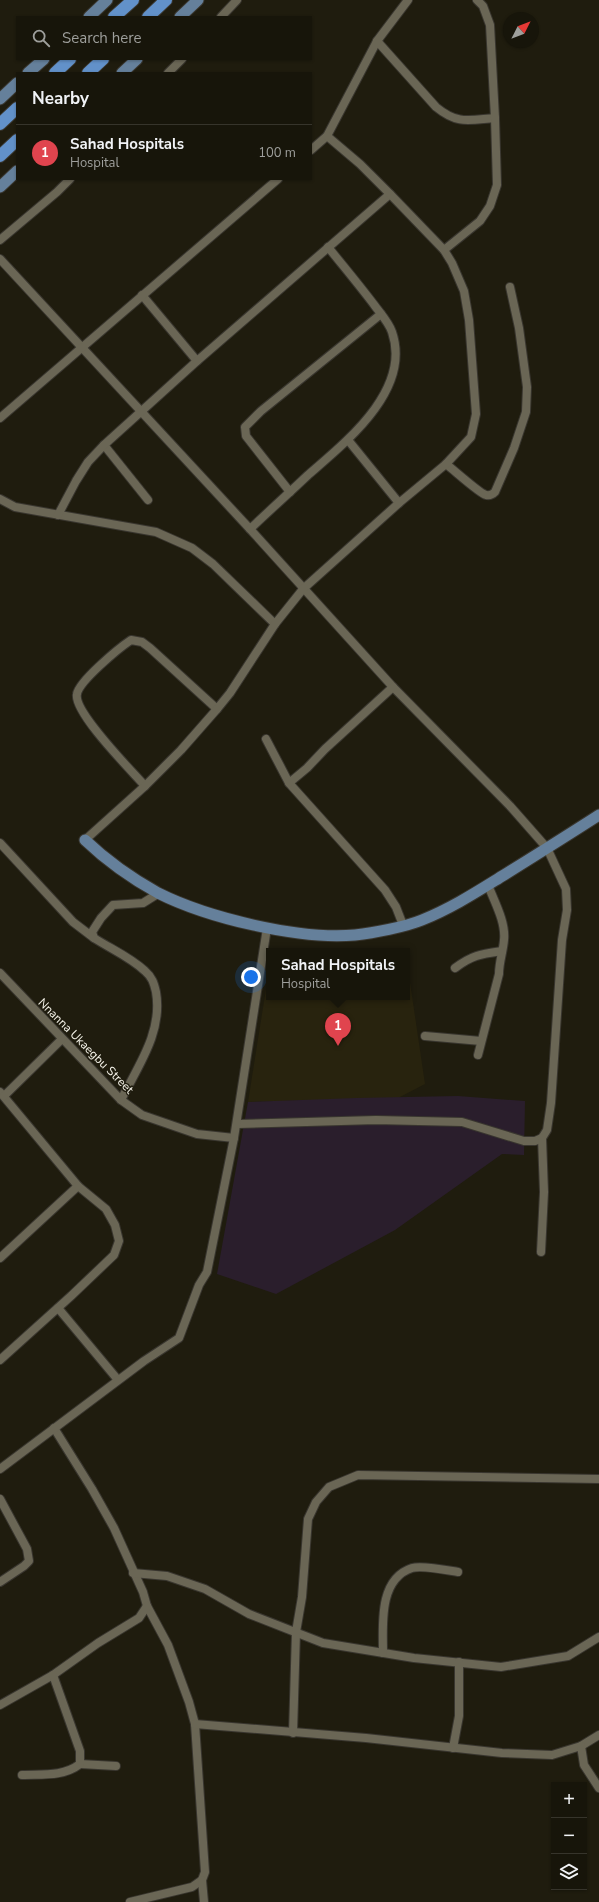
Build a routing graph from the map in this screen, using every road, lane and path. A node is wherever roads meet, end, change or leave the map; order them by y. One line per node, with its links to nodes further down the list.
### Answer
1 (107, 0): 8 (main road)
2 (132, 0): 9 (highway)
3 (166, 0): 10 (highway)
4 (198, 0): 11 (main road)
5 (237, 0): 12 (street)
6 (408, 0): 13 (street)
7 (477, 0): 27 (street)
8 (90, 16)
9 (115, 16)
10 (149, 16)
11 (181, 16)
12 (222, 16)
13 (377, 41): 27 (street); 29 (street)
14 (43, 60): 19 (main road)
15 (69, 60): 20 (highway)
16 (102, 60): 21 (highway)
17 (136, 60): 22 (main road)
18 (181, 60): 23 (street)
19 (29, 72)
20 (56, 72)
21 (89, 72)
22 (123, 72)
23 (169, 72)
24 (16, 84): 25 (main road)
25 (0, 99)
26 (16, 109): 28 (highway)
27 (495, 118): 40 (street)
28 (0, 124)
29 (327, 136): 31 (street); 37 (street)
30 (16, 141): 32 (highway)
31 (312, 149)
32 (0, 156)
33 (16, 172): 36 (main road)
34 (69, 180): 38 (street)
35 (277, 180): 43 (street)
36 (0, 187)
37 (390, 194): 39 (street); 40 (street)
38 (0, 240)
39 (328, 247): 44 (street); 46 (street)
40 (444, 250): 51 (street)
41 (0, 259): 45 (street)
42 (510, 287): 51 (street)
43 (142, 295): 45 (street); 46 (street)
44 (381, 314): 49 (street); 52 (street)
45 (83, 349): 47 (street); 48 (street)
46 (197, 361): 47 (street)
47 (141, 412): 50 (street); 57 (street)
48 (0, 418)
49 (348, 440): 52 (street); 55 (street)
50 (104, 445): 54 (street); 56 (street)
51 (446, 464): 55 (street)
52 (290, 492): 57 (street)
53 (0, 498): 56 (street)
54 (148, 500)
55 (399, 503): 58 (street)
56 (58, 515): 59 (street)
57 (250, 529): 58 (street)
58 (303, 589): 59 (street); 60 (street)
59 (275, 624): 61 (street)
60 (393, 687): 63 (street); 68 (street)
61 (217, 709): 64 (street); 64 (street)
62 (266, 739): 63 (street)
63 (289, 783): 71 (street)
64 (145, 786): 66 (street)
65 (599, 815): 68 (main road)
66 (85, 840): 70 (main road)
67 (0, 843): 73 (street)
68 (547, 848): 69 (main road); 85 (street)
69 (488, 885): 71 (main road); 74 (street)
70 (158, 893): 72 (main road); 73 (street)
71 (403, 925): 72 (main road)
72 (267, 928): 83 (street)
73 (94, 938): 82 (street)
74 (502, 951): 75 (street); 79 (street)
75 (455, 968)
76 (0, 973): 78 (street, Nnanna Ukaegbu Street)
77 (425, 1036): 79 (street)
78 (62, 1039): 81 (street); 82 (street, Nnanna Ukaegbu Street)
79 (481, 1041): 80 (street)
80 (478, 1055)
81 (2, 1094): 86 (street)
82 (121, 1100): 84 (street, Nnanna Ukaegbu Street)
83 (237, 1124): 84 (street); 85 (street)
84 (234, 1138): 91 (street)
85 (542, 1138): 87 (street)
86 (78, 1186): 88 (street); 89 (street)
87 (541, 1252)
88 (0, 1258)
89 (58, 1308): 90 (street); 91 (street)
90 (0, 1360)
91 (118, 1380): 92 (street)
92 (54, 1428): 93 (street); 97 (street)
93 (0, 1469)
94 (599, 1479): 100 (street)
95 (0, 1499): 98 (street)
96 (458, 1572): 102 (street)
97 (133, 1573): 99 (street); 100 (street)
98 (0, 1582)
99 (147, 1606): 104 (street); 106 (street)
100 (296, 1632): 102 (street); 107 (street)
101 (599, 1637): 103 (street)
102 (383, 1653): 103 (street)
103 (458, 1662): 110 (street)
104 (53, 1675): 105 (street); 111 (street)
105 (0, 1705)
106 (196, 1724): 107 (street); 115 (street)
107 (293, 1733): 110 (street)
108 (599, 1735): 109 (street)
109 (581, 1746): 110 (street); 114 (street)
110 (453, 1748)
111 (80, 1764): 112 (street); 113 (street)
112 (116, 1766)
113 (22, 1775)
114 (599, 1788)
115 (202, 1880): 116 (street); 117 (street)
116 (130, 1902)
117 (204, 1902)

